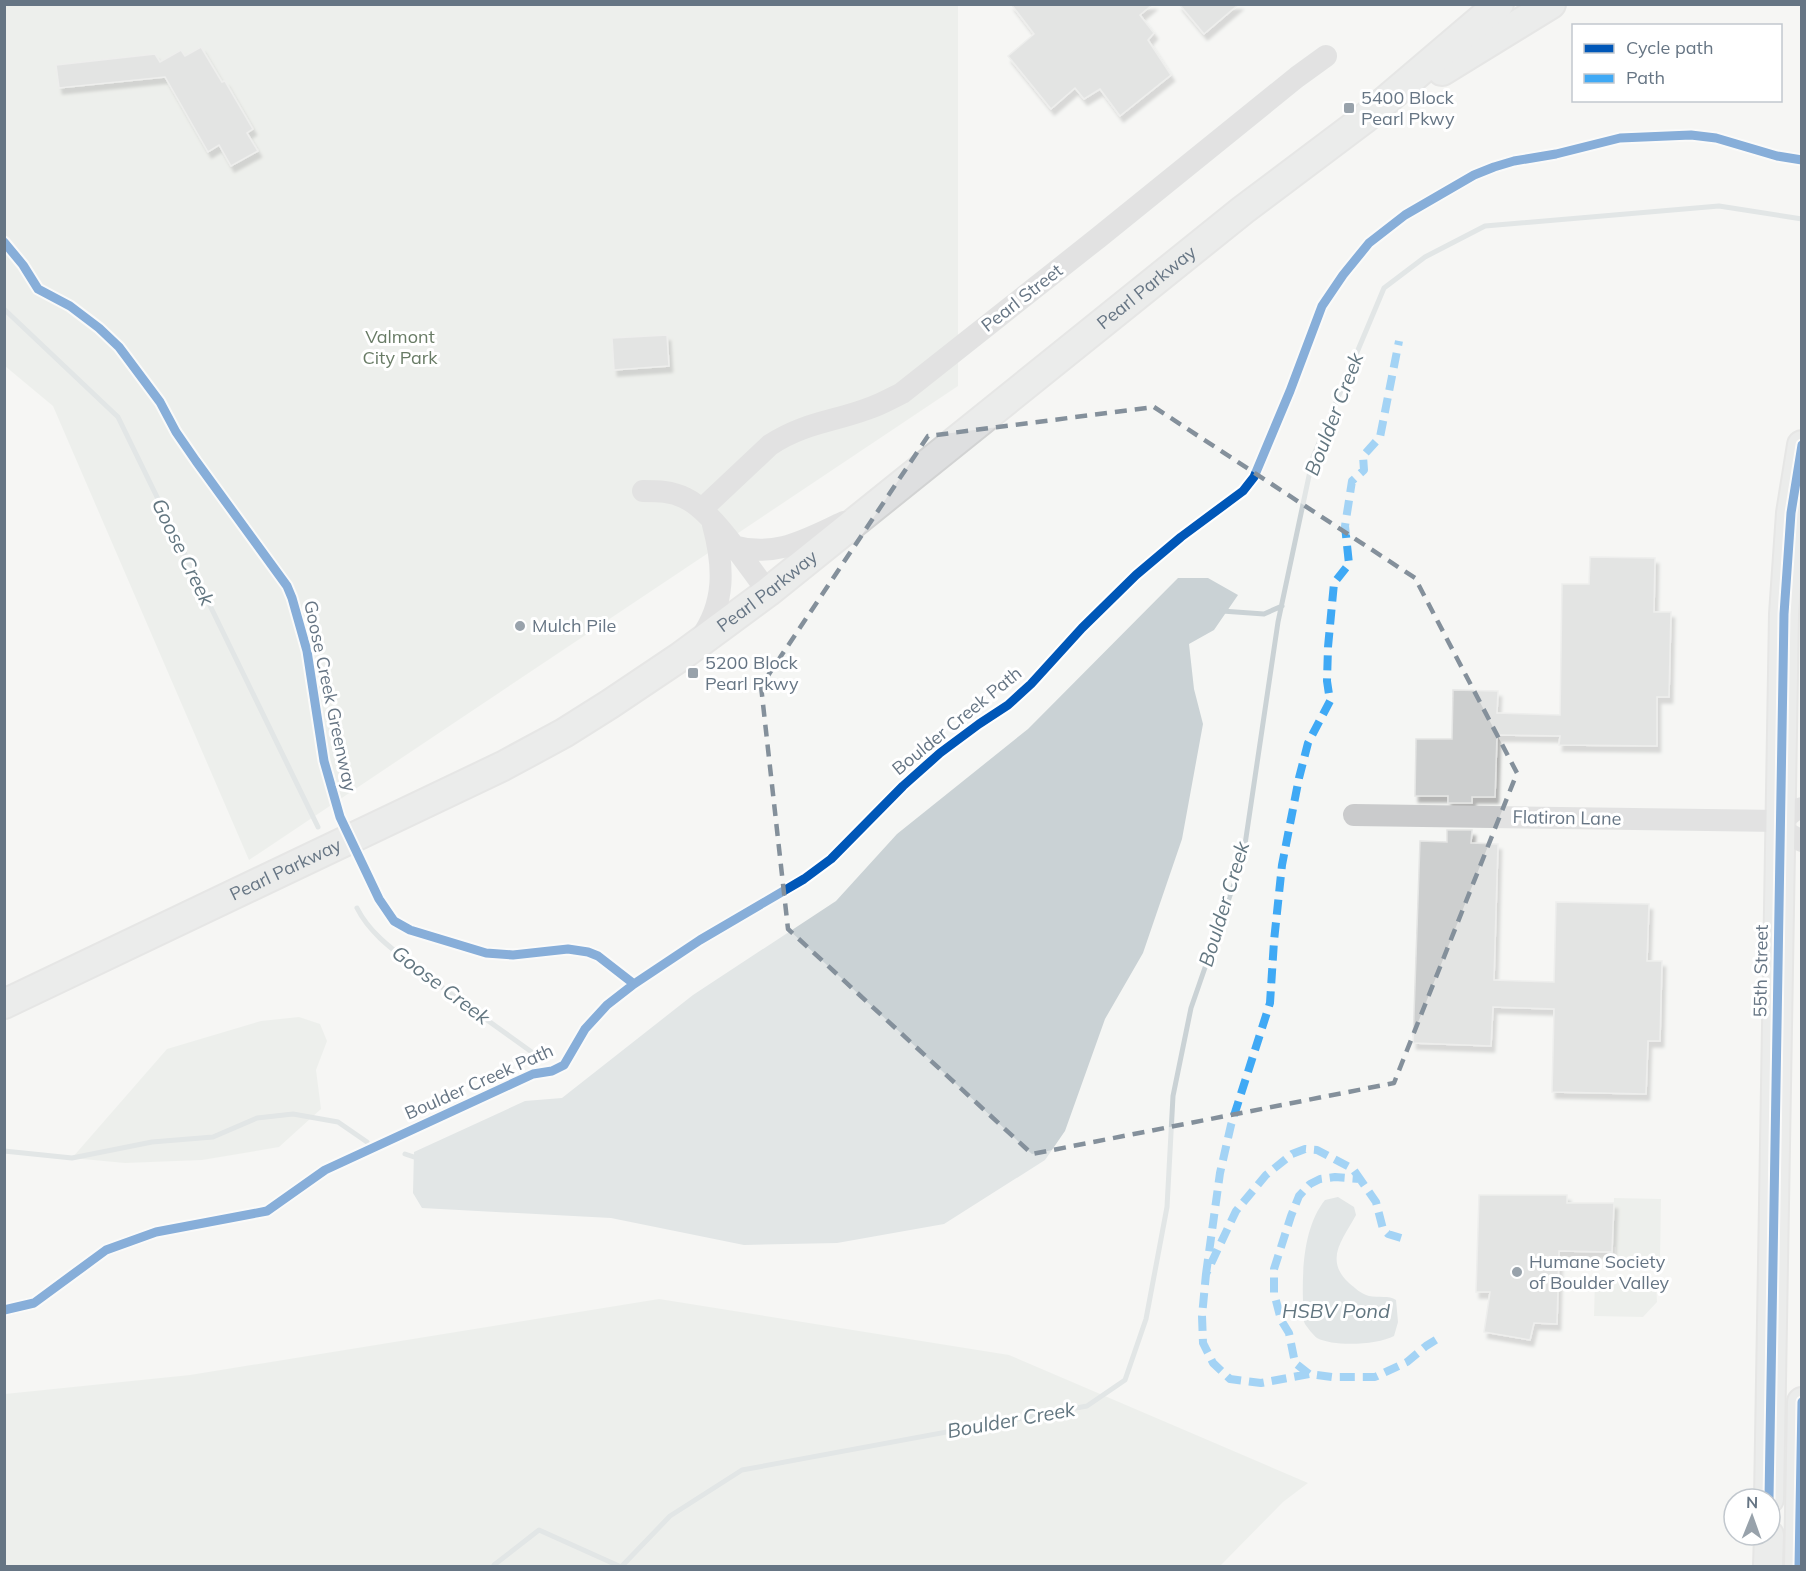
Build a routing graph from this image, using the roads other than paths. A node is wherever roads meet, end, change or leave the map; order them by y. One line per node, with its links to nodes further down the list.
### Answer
1 (1499, 4): 4 (main road, Pearl Parkway)
2 (1551, 4): 4 (main road, Pearl Parkway)
3 (1326, 56): 8 (street, Pearl Street)
4 (1364, 119): 7 (main road, Pearl Parkway)
5 (1802, 445): 13 (main road, 55th Street)
6 (643, 491): 8 (street)
7 (870, 510): 9 (street); 10 (main road, Pearl Parkway)
8 (707, 515): 9 (street); 11 (street)
9 (733, 546): 10 (street)
10 (768, 592): 11 (main road, Pearl Parkway)
11 (696, 646): 15 (main road, Pearl Parkway)
12 (1354, 814): 13 (street, Flatiron Lane)
13 (1791, 815): 14 (street); 17 (main road, 55th Street)
14 (1802, 841)
15 (4, 1004)
16 (1802, 1402): 20 (main road)
17 (1769, 1487)
18 (1769, 1547): 19 (main road)
19 (1768, 1566)
20 (1799, 1566)

